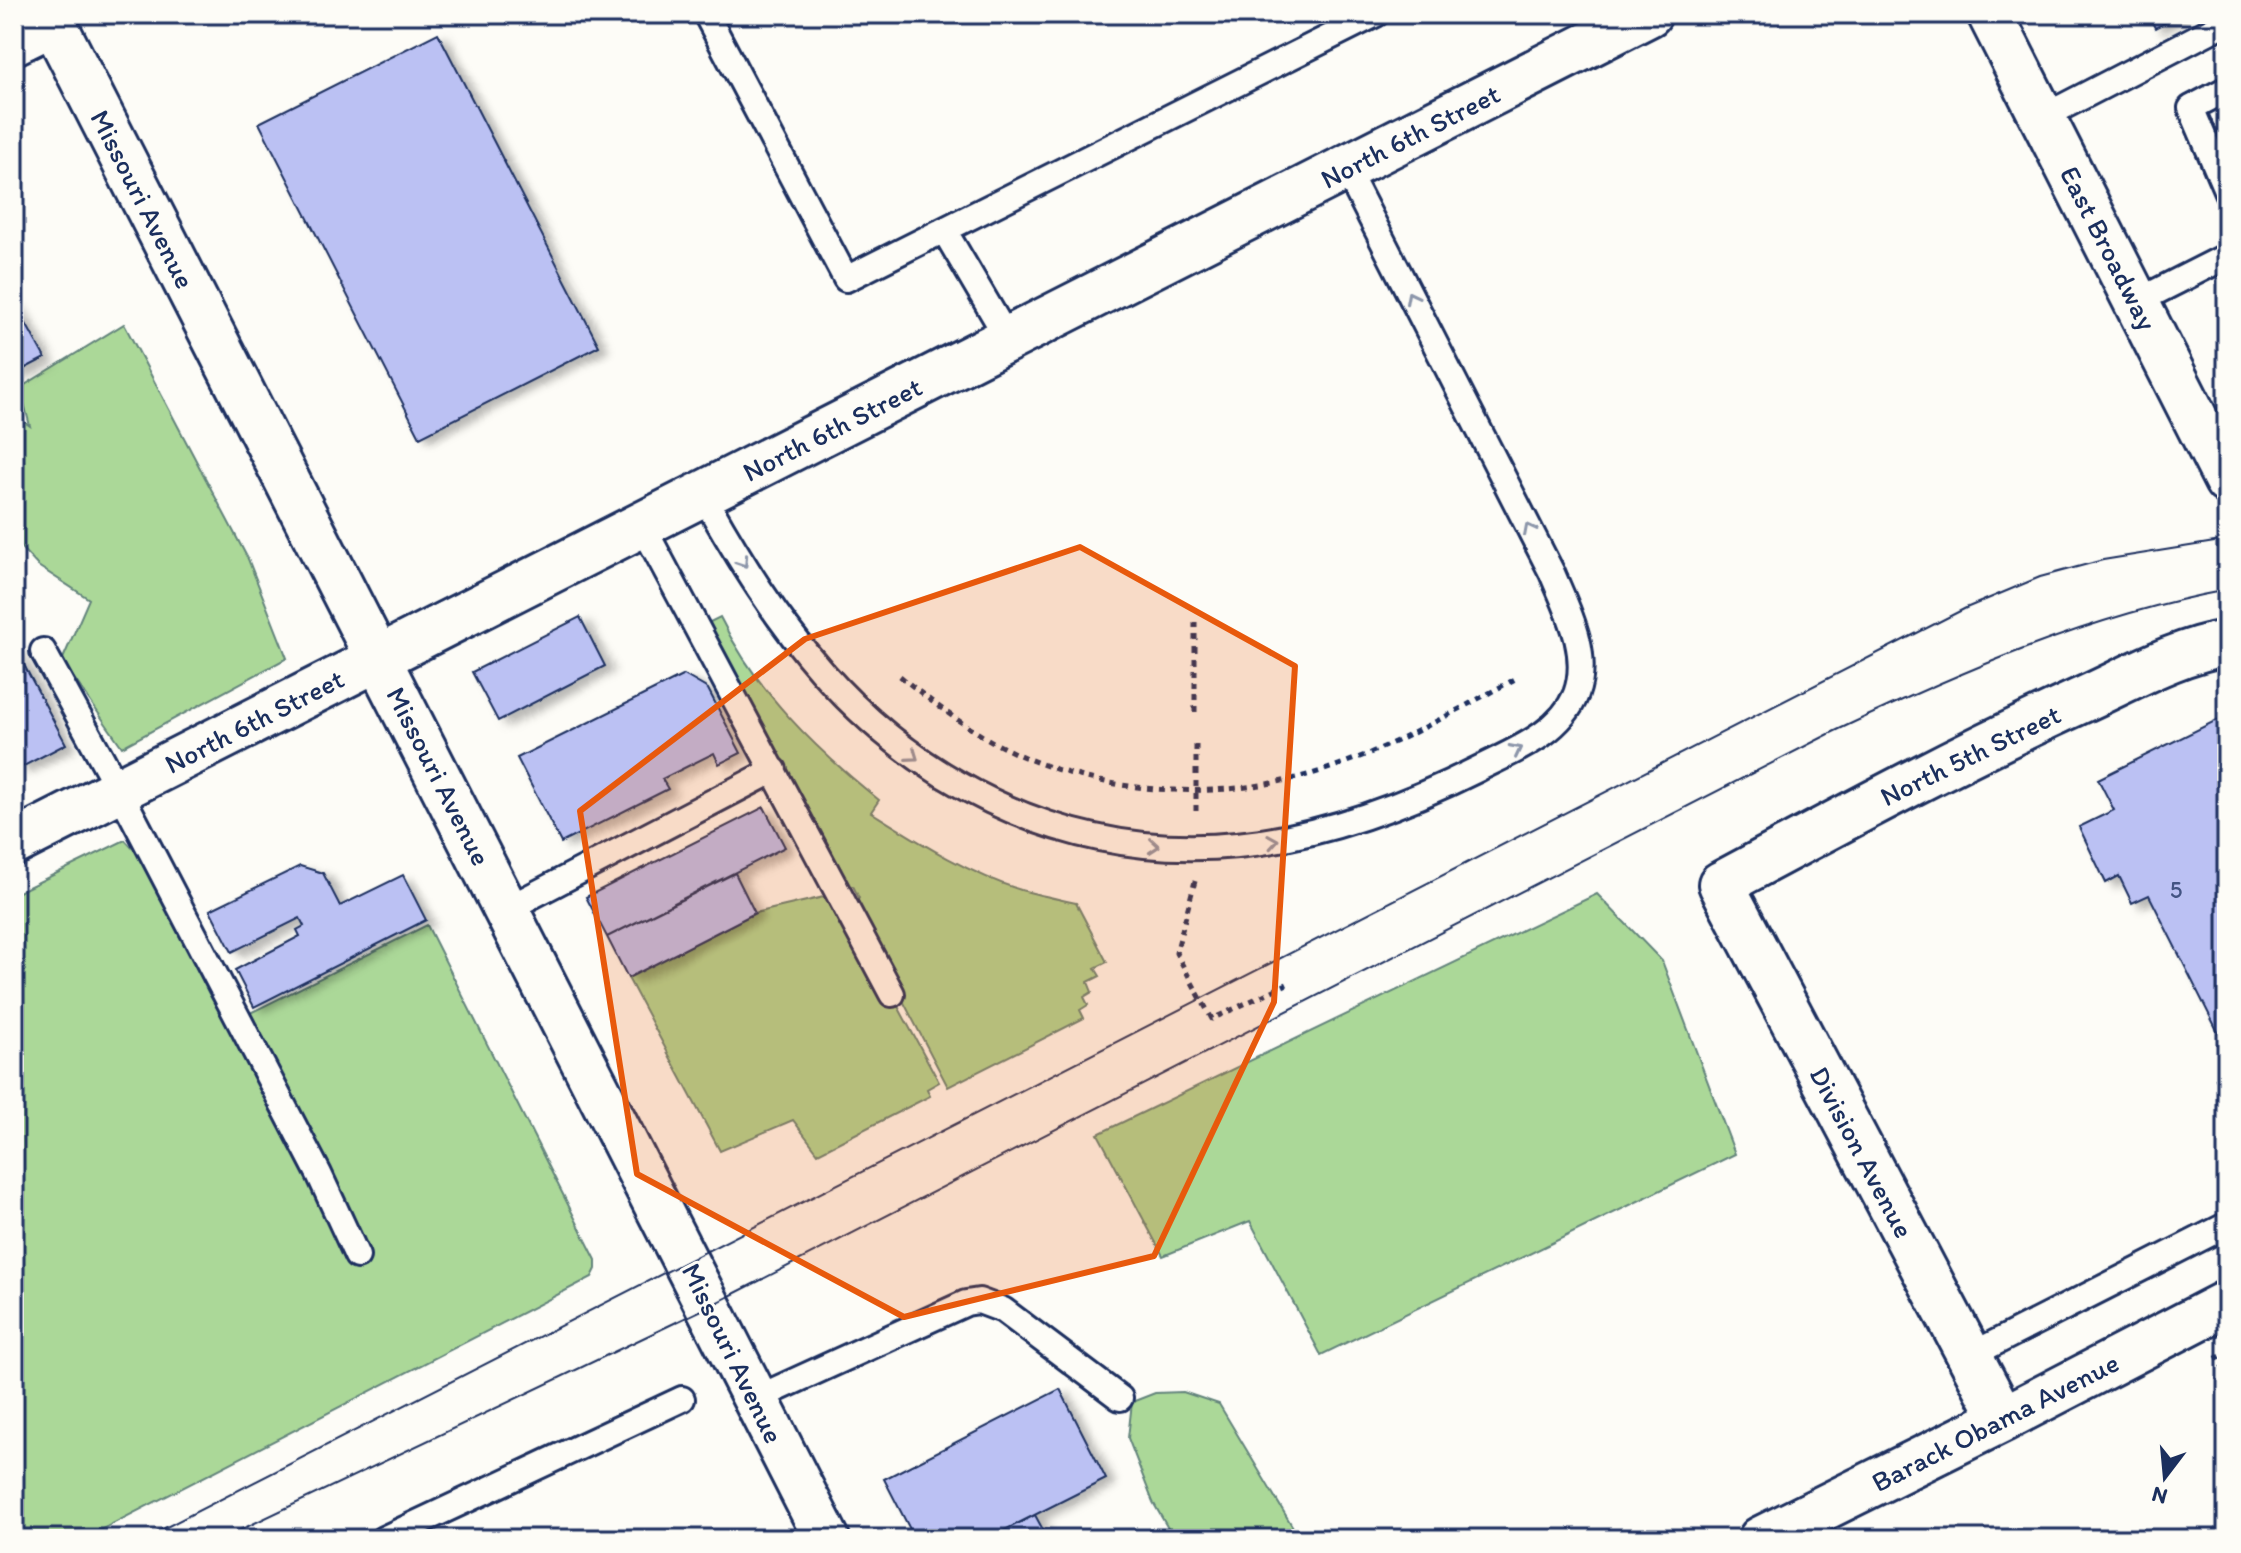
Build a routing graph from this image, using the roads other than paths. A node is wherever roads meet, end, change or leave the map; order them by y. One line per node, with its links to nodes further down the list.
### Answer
1 (706, 14): 12 (lane)
2 (1376, 14): 12 (lane)
3 (1649, 14): 10 (street, North 6th Street)
4 (1990, 14): 9 (street, East Broadway)
5 (51, 18): 7 (street); 21 (street, Missouri Avenue)
6 (2227, 22): 9 (lane)
7 (14, 42)
8 (2227, 89): 11 (lane)
9 (2043, 117): 14 (street, East Broadway)
10 (1346, 169): 15 (street, North 6th Street); 17 (lane, one-way to 10)
11 (2227, 192)
12 (944, 230): 15 (lane)
13 (2227, 256): 14 (lane)
14 (2136, 302): 16 (street, East Broadway)
15 (1008, 339): 17 (street, North 6th Street)
16 (2227, 481)
17 (703, 495): 18 (street, North 6th Street)
18 (642, 525): 21 (street, North 6th Street); 22 (lane)
19 (2227, 643): 25 (street, North 5th Street)
20 (43, 651): 23 (lane)
21 (378, 658): 23 (street, North 6th Street); 26 (street, Missouri Avenue)
22 (774, 770): 26 (lane); 27 (lane)
23 (119, 790): 24 (street, North 6th Street); 29 (lane)
24 (14, 843)
25 (1721, 884): 31 (street, Division Avenue)
26 (507, 909): 34 (street, Missouri Avenue)
27 (892, 994)
28 (2227, 1225): 31 (lane)
29 (357, 1256)
30 (2227, 1303): 35 (street, Barack Obama Avenue)
31 (1969, 1356): 35 (street, Division Avenue)
32 (1120, 1398): 34 (lane)
33 (682, 1399): 36 (lane)
34 (755, 1399): 37 (street, Missouri Avenue)
35 (2003, 1419): 38 (street, Barack Obama Avenue)
36 (383, 1539)
37 (827, 1539)
38 (1761, 1539)

